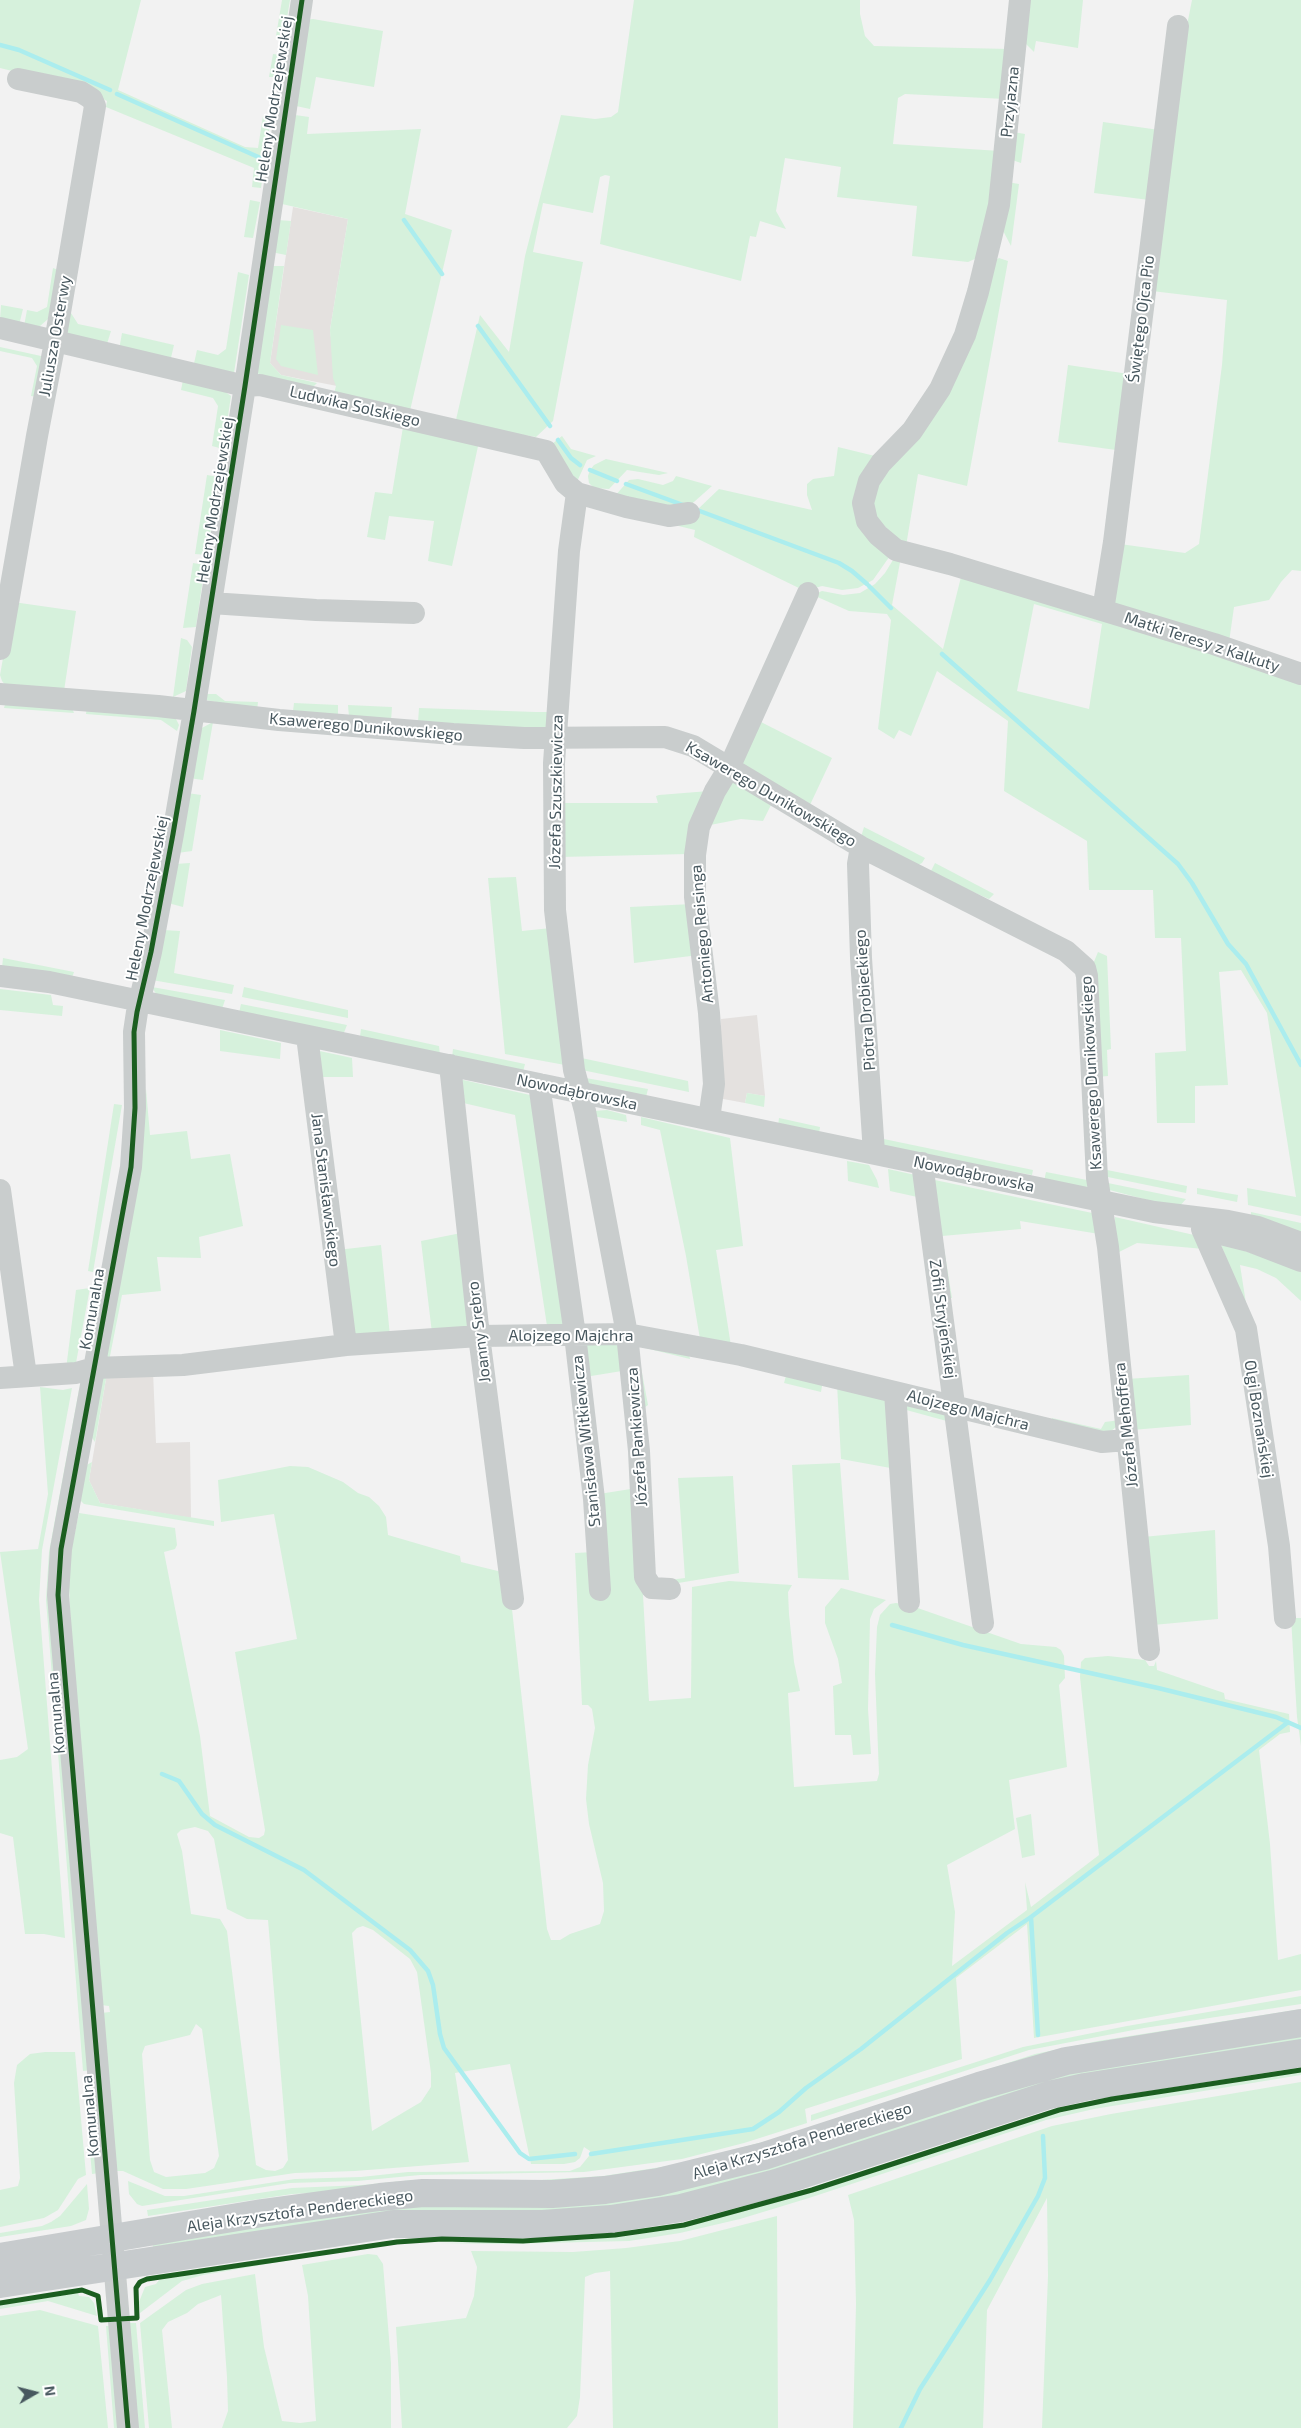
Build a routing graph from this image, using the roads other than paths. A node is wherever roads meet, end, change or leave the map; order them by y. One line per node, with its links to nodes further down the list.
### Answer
1 (302, 0): 7 (street, Heleny Modrzejewskiej)
2 (1020, 0): 10 (street, Przyjazna)
3 (1178, 26): 13 (street, Świętego Ojca Pio)
4 (18, 79): 6 (street, Juliusza Osterwy)
5 (0, 328): 6 (street, Ludwika Solskiego)
6 (56, 342): 7 (street, Ludwika Solskiego); 15 (street, Juliusza Osterwy)
7 (245, 386): 8 (street, Ludwika Solskiego); 12 (street, Heleny Modrzejewskiej)
8 (577, 492): 9 (street, Ludwika Solskiego); 19 (street, Józefa Szuszkiewicza)
9 (689, 512)
10 (896, 550): 13 (street, Matki Teresy z Kalkuty)
11 (808, 593): 20 (street, Antoniego Reisinga)
12 (211, 603): 14 (street); 18 (street, Heleny Modrzejewskiej)
13 (1103, 610): 16 (street, Matki Teresy z Kalkuty)
14 (414, 613)
15 (0, 649)
16 (1301, 674)
17 (0, 694): 18 (street, Ksawerego Dunikowskiego)
18 (194, 711): 19 (street, Ksawerego Dunikowskiego); 23 (street, Heleny Modrzejewskiej)
19 (556, 737): 20 (street, Ksawerego Dunikowskiego); 27 (street, Józefa Szuszkiewicza)
20 (729, 768): 21 (street, Ksawerego Dunikowskiego); 28 (street, Antoniego Reisinga)
21 (861, 847): 29 (street, Piotra Drobieckiego); 32 (street, Ksawerego Dunikowskiego)
22 (0, 976): 23 (street, Nowodąbrowska)
23 (139, 1000): 24 (street, Nowodąbrowska); 41 (street, Komunalna)
24 (307, 1036): 25 (street, Nowodąbrowska); 40 (street, Jana Stanisławskiego)
25 (450, 1066): 26 (street, Nowodąbrowska); 39 (street, Joanny Srebro)
26 (539, 1084): 27 (street, Nowodąbrowska); 37 (street, Stanisława Witkiewicza)
27 (579, 1092): 28 (street, Nowodąbrowska); 38 (street, Józefa Pankiewicza)
28 (709, 1119): 29 (street, Nowodąbrowska)
29 (874, 1154): 30 (street, Nowodąbrowska)
30 (922, 1163): 32 (street, Nowodąbrowska); 45 (street, Zofii Stryjeńskiej)
31 (0, 1190): 42 (street)
32 (1100, 1201): 33 (street, Nowodąbrowska); 46 (street, Józefa Mehoffera)
33 (1154, 1212): 34 (street, Nowodąbrowska); 35 (street, Nowodąbrowska)
34 (1202, 1229): 36 (street, Nowodąbrowska); 51 (street, Olgi Boznańskiej)
35 (1301, 1243)
36 (1301, 1261)
37 (575, 1334): 38 (street, Alojzego Majchra); 39 (street, Alojzego Majchra); 48 (street, Stanisława Witkiewicza)
38 (627, 1334): 44 (street, Alojzego Majchra); 47 (street, Józefa Pankiewicza)
39 (479, 1336): 40 (street, Alojzego Majchra); 49 (street, Joanny Srebro)
40 (346, 1345): 41 (street, Alojzego Majchra)
41 (94, 1368): 42 (street, Alojzego Majchra); 56 (street, Komunalna)
42 (26, 1376): 43 (street, Alojzego Majchra)
43 (0, 1378)
44 (895, 1392): 45 (street, Alojzego Majchra); 50 (street)
45 (955, 1406): 46 (street, Alojzego Majchra); 52 (street, Zofii Stryjeńskiej)
46 (1127, 1440): 53 (street, Józefa Mehoffera)
47 (670, 1589)
48 (600, 1590)
49 (513, 1599)
50 (909, 1602)
51 (1285, 1618)
52 (982, 1623)
53 (1150, 1650)
54 (1301, 2023): 56 (main road, Aleja Krzysztofa Pendereckiego)
55 (1301, 2053): 58 (main road, Aleja Krzysztofa Pendereckiego)
56 (112, 2239): 57 (main road, Aleja Krzysztofa Pendereckiego); 58 (street, Komunalna)
57 (0, 2257)
58 (114, 2266): 59 (main road, Aleja Krzysztofa Pendereckiego); 60 (street, Komunalna)
59 (0, 2284)
60 (128, 2428)

